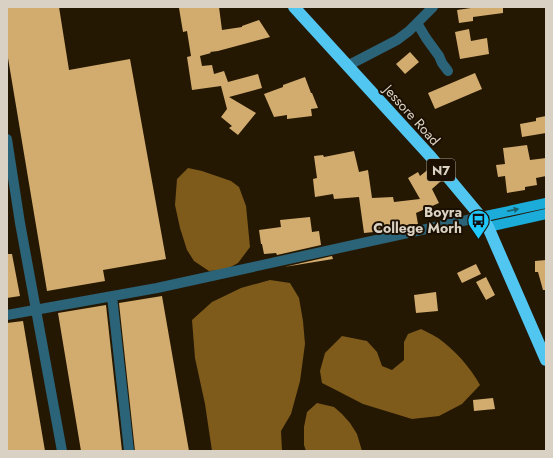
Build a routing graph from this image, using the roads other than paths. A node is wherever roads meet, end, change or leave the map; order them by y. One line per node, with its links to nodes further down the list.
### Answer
1 (294, 7): 4 (highway, Jessore Road / N7)
2 (433, 7): 3 (street)
3 (417, 23): 4 (street); 5 (street)
4 (347, 66): 9 (highway, Jessore Road / N7)
5 (448, 71)
6 (7, 139): 11 (street)
7 (546, 203): 9 (main road, one-way to 7)
8 (546, 214): 9 (main road)
9 (484, 222): 10 (street); 13 (highway, Jessore Road / N7)
10 (112, 296): 11 (street); 15 (street)
11 (36, 310): 12 (street); 14 (street)
12 (7, 315)
13 (546, 360)
14 (62, 451)
15 (129, 451)

